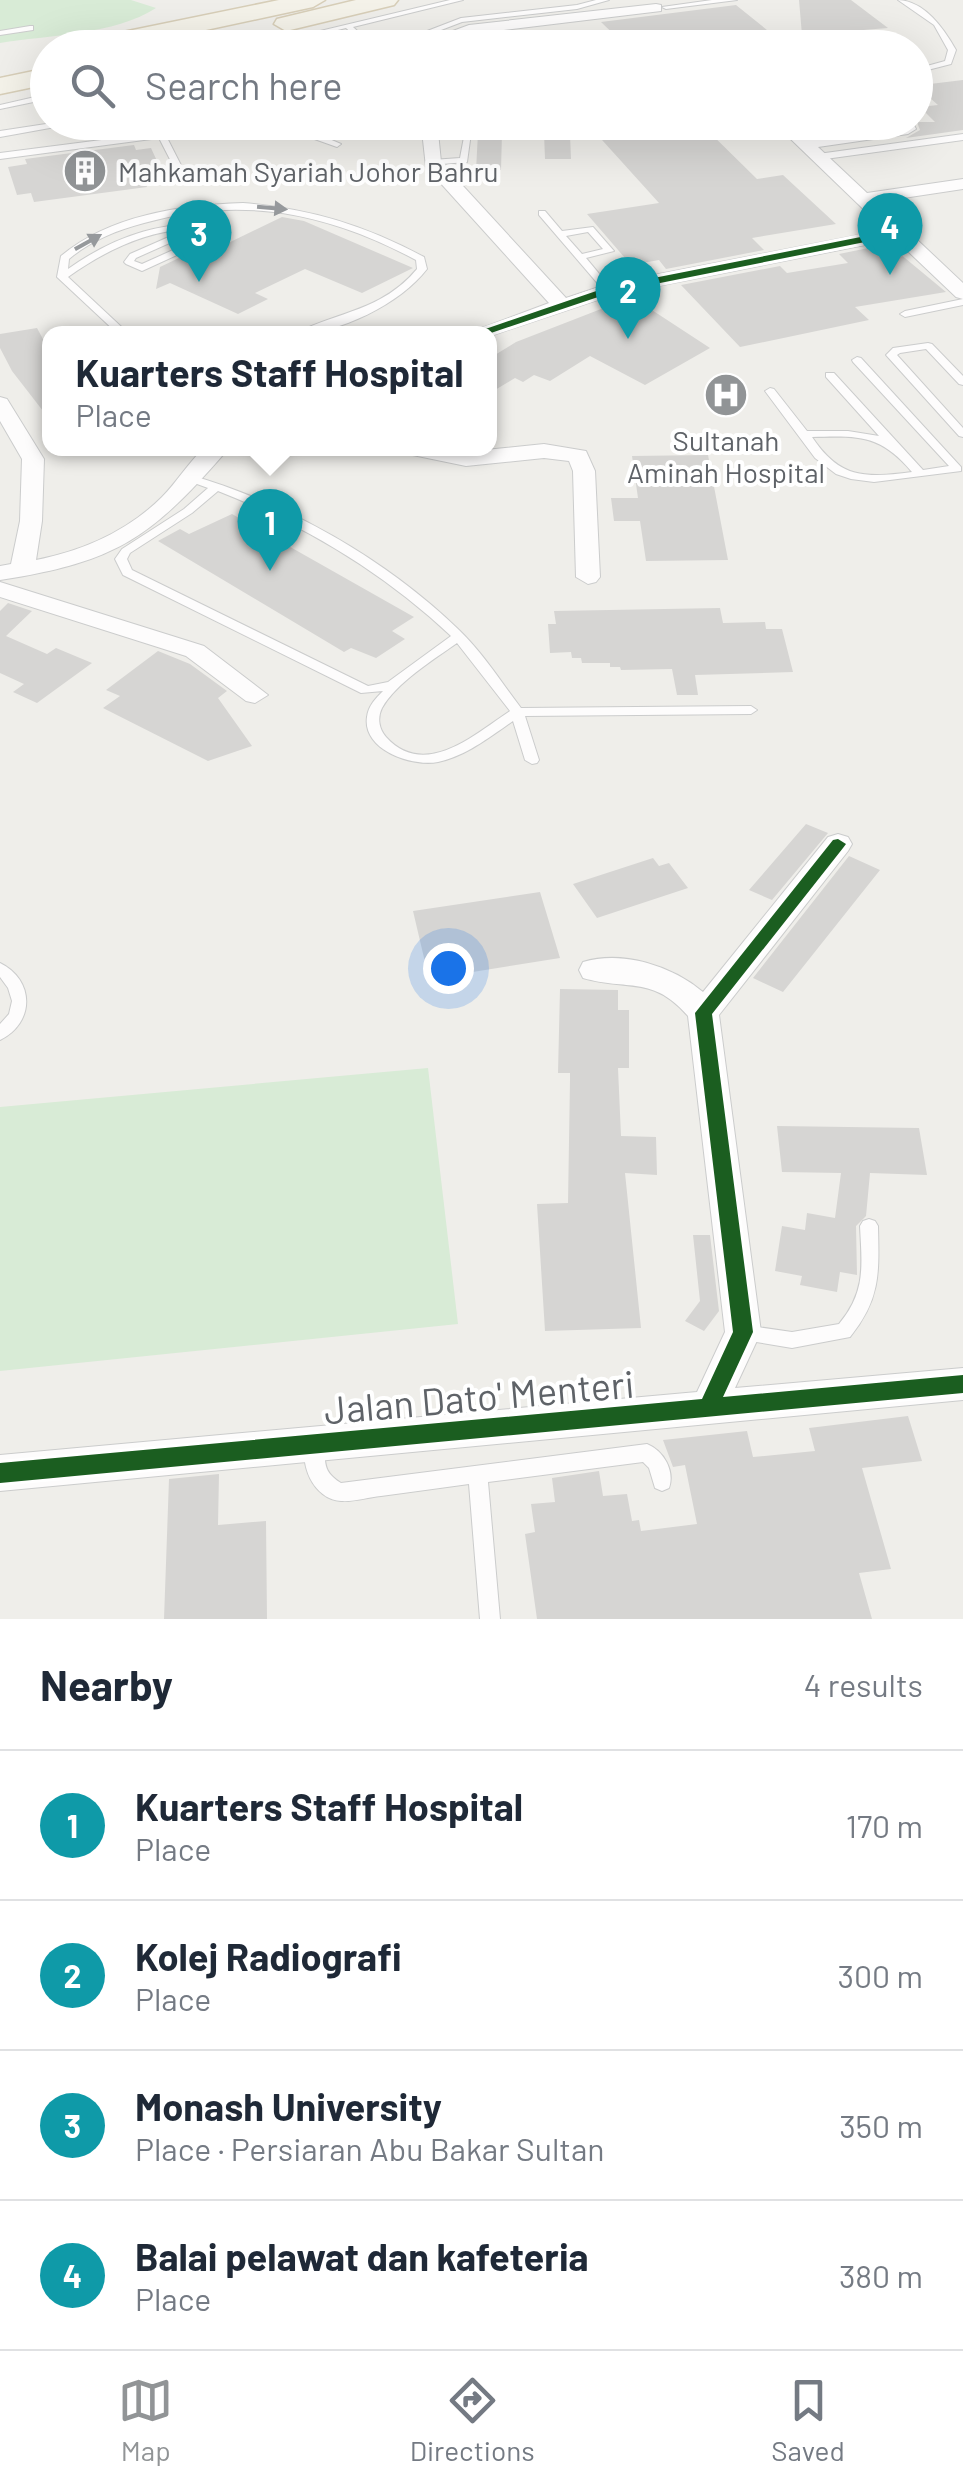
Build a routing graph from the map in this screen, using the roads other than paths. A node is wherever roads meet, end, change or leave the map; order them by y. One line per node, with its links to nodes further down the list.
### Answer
1 (313, 0): 19 (main road)
2 (457, 0): 11 (lane); 15 (lane)
3 (497, 0): 14 (lane)
4 (532, 0): 13 (lane)
5 (569, 0): 12 (lane)
6 (605, 0): 12 (lane)
7 (733, 0): 9 (lane)
8 (902, 0): 29 (lane)
9 (654, 5): 25 (street)
10 (387, 8): 11 (lane); 16 (lane); 20 (main road); 23 (lane)
11 (420, 8): 17 (lane)
12 (578, 8): 13 (lane)
13 (544, 10): 14 (lane)
14 (510, 14): 15 (lane)
15 (470, 19): 17 (lane)
16 (347, 25): 21 (lane); 22 (lane)
17 (444, 25): 24 (lane)
18 (30, 28): 26 (lane)
19 (170, 30)
20 (277, 30)
21 (324, 30)
22 (353, 30)
23 (403, 30)
24 (434, 30)
25 (469, 30)
26 (0, 33)
27 (30, 57): 28 (main road)
28 (0, 63)
29 (933, 66)
30 (0, 86): 31 (main road)
31 (30, 90)
32 (30, 97): 33 (lane)
33 (0, 107)
34 (30, 129): 35 (lane)
35 (0, 134)
36 (933, 137): 37 (lane)
37 (963, 137)
38 (117, 140): 45 (lane)
39 (164, 140): 47 (lane)
40 (326, 140): 44 (lane)
41 (430, 140): 46 (street)
42 (467, 140): 46 (lane)
43 (799, 140): 50 (street)
44 (337, 144)
45 (0, 156)
46 (432, 162): 60 (street)
47 (183, 177)
48 (963, 184): 50 (street)
49 (963, 195): 50 (street)
50 (866, 204): 53 (street)
51 (542, 213): 54 (lane)
52 (200, 226): 52 (lane); 56 (lane)
53 (896, 233): 57 (street); 58 (street)
54 (560, 234): 55 (lane); 55 (lane)
55 (580, 257): 57 (lane)
56 (62, 277): 62 (lane); 63 (lane, one-way to 63)
57 (608, 290): 60 (street)
58 (963, 292)
59 (963, 302): 61 (lane)
60 (560, 303): 64 (street)
61 (906, 314)
62 (115, 326)
63 (318, 326)
64 (497, 326)
65 (858, 360): 77 (lane)
66 (830, 375): 72 (lane)
67 (963, 382): 71 (lane)
68 (770, 391): 70 (lane)
69 (0, 404): 81 (street)
70 (804, 434): 72 (lane); 78 (lane)
71 (963, 434)
72 (893, 446): 78 (lane)
73 (497, 455): 82 (street)
74 (208, 456): 79 (street)
75 (455, 456): 76 (street)
76 (488, 456)
77 (959, 469): 78 (lane)
78 (920, 474)
79 (190, 478): 80 (lane); 81 (street)
80 (217, 486): 85 (lane); 86 (lane)
81 (22, 570): 84 (street)
82 (588, 576)
83 (0, 589): 84 (street)
84 (46, 600): 87 (street)
85 (458, 636): 86 (lane); 89 (lane)
86 (403, 676): 89 (lane)
87 (255, 696)
88 (751, 710): 89 (lane)
89 (517, 712): 90 (lane)
90 (532, 760)
91 (838, 844): 94 (street)
92 (0, 968): 95 (lane)
93 (594, 970): 94 (street)
94 (702, 1013): 97 (street)
95 (0, 1034)
96 (869, 1226): 97 (lane)
97 (743, 1332): 99 (street)
98 (963, 1384): 99 (street, Jalan Dato' Menteri)
99 (708, 1408): 100 (street, Jalan Dato' Menteri)
100 (314, 1444): 101 (street, Jalan Dato' Menteri); 102 (lane)
101 (0, 1474)
102 (478, 1475): 103 (lane); 104 (lane)
103 (662, 1482)
104 (490, 1619)

